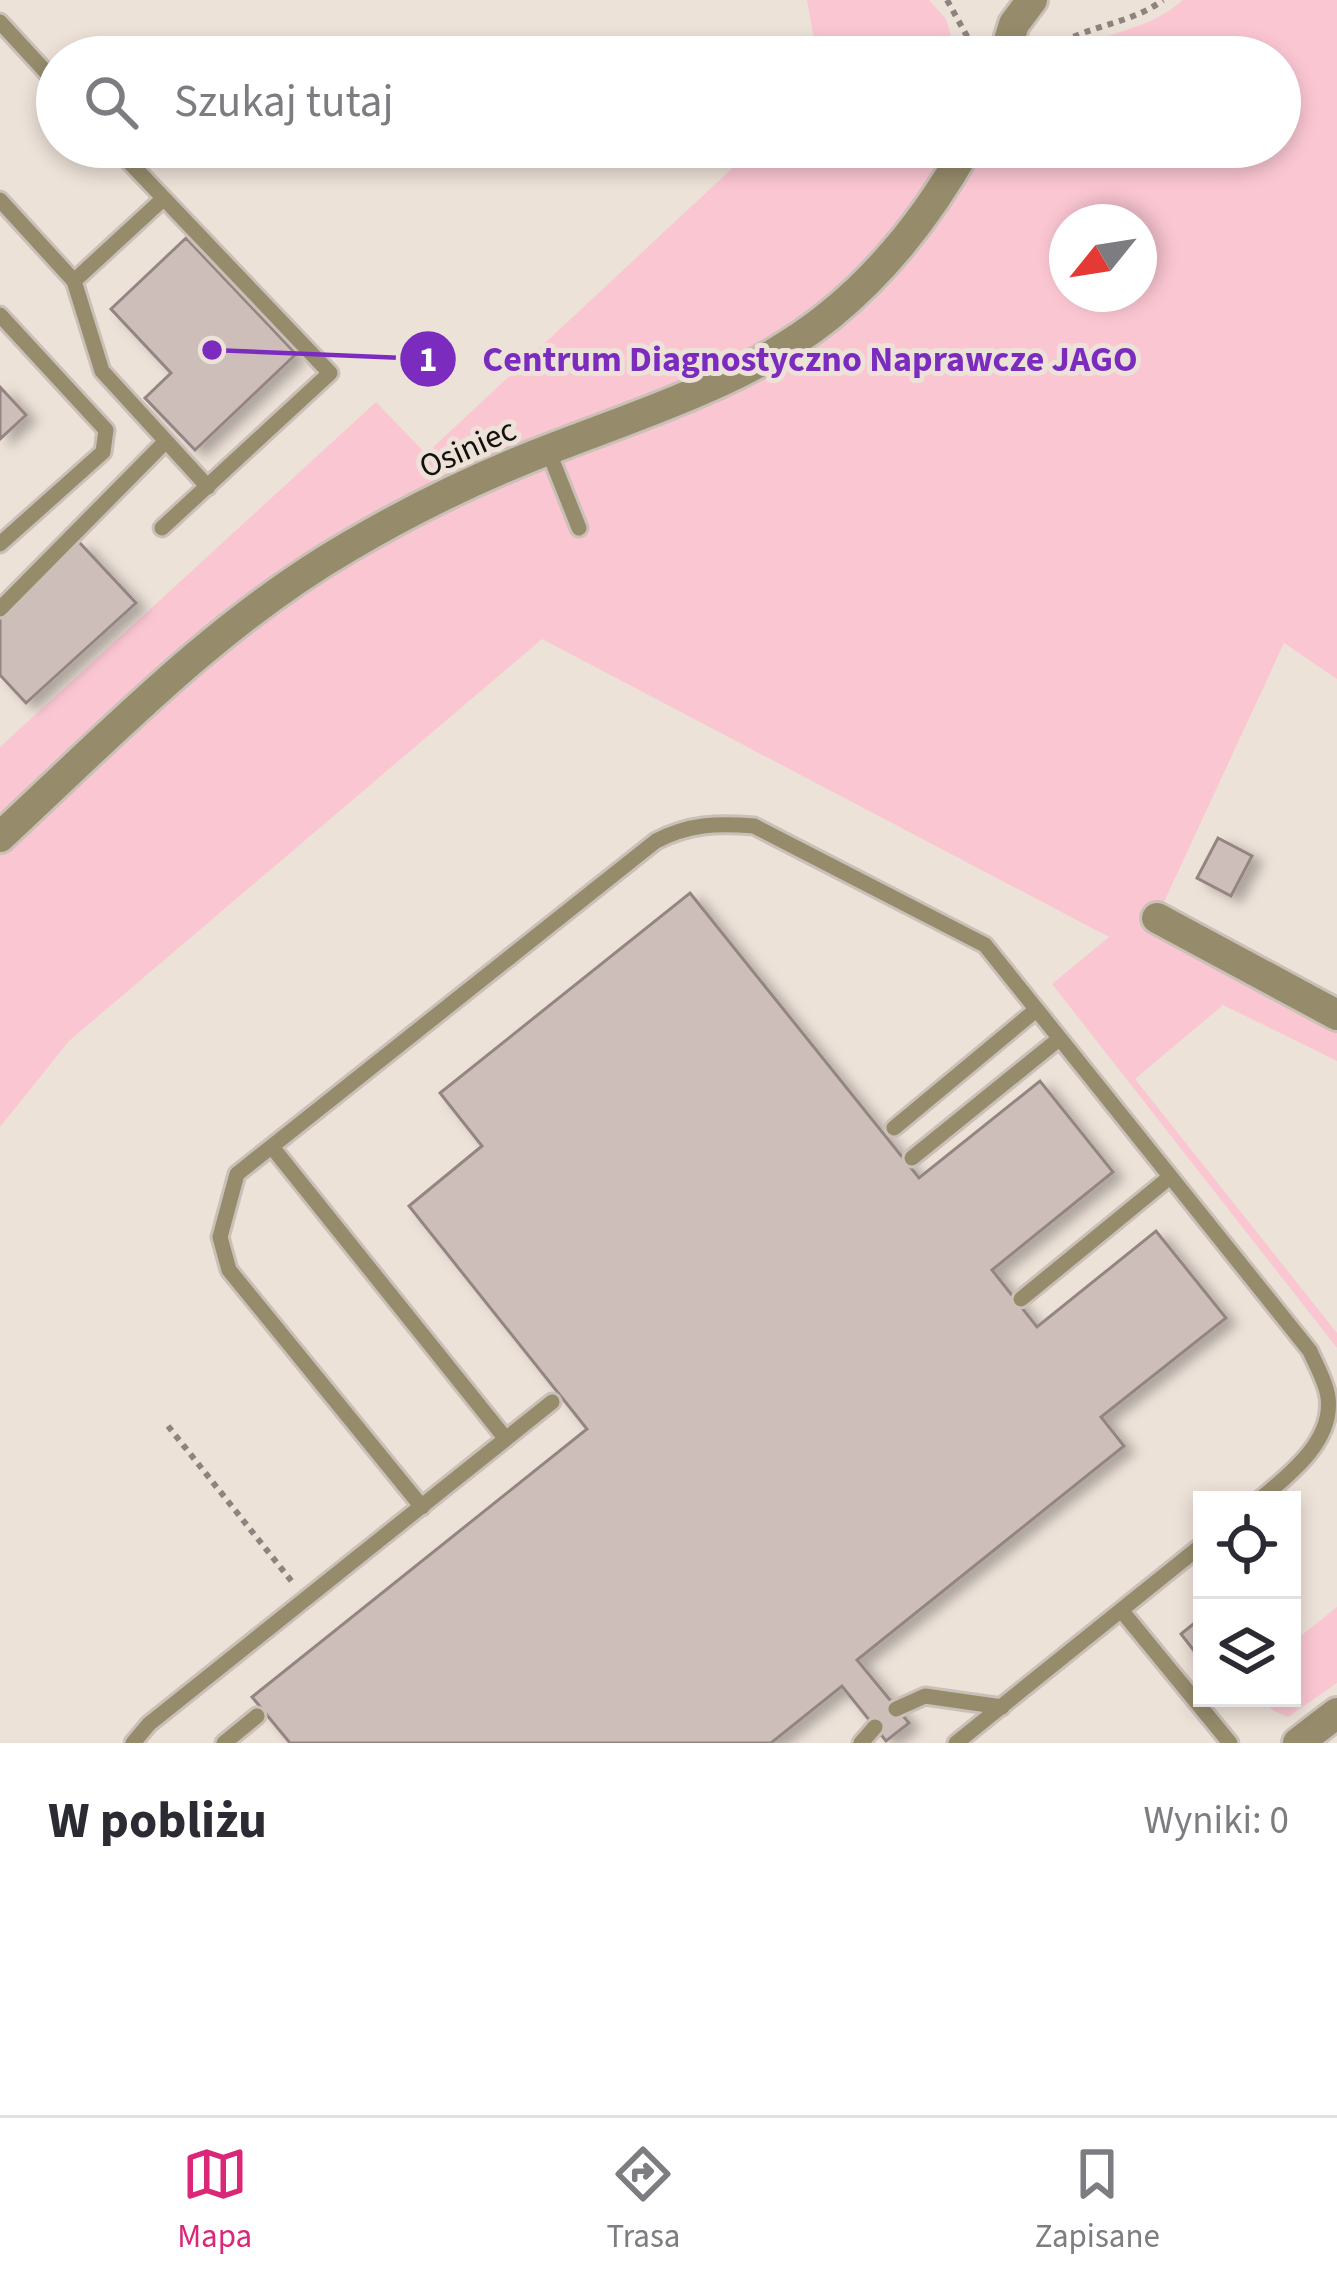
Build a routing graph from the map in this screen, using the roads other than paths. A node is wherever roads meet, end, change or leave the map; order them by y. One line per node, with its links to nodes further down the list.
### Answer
1 (1032, 0): 3 (street)
2 (0, 22): 4 (lane)
3 (1010, 36)
4 (36, 61)
5 (134, 168): 7 (lane)
6 (956, 168): 12 (street, Osiniec)
7 (163, 199): 9 (lane); 13 (lane)
8 (0, 200): 9 (lane)
9 (74, 281): 11 (lane)
10 (0, 315): 16 (lane)
11 (166, 442): 13 (lane); 17 (lane)
12 (548, 450): 15 (lane); 18 (street, Osiniec)
13 (208, 487): 14 (lane)
14 (162, 527)
15 (579, 528)
16 (0, 544)
17 (0, 609)
18 (0, 838)
19 (1157, 917): 21 (street)
20 (1036, 1010): 22 (lane); 23 (lane); 24 (lane)
21 (1337, 1015)
22 (1059, 1039): 25 (lane); 26 (lane)
23 (894, 1128)
24 (272, 1147): 29 (lane); 31 (lane)
25 (912, 1158)
26 (1170, 1177): 27 (lane); 30 (lane)
27 (1021, 1299)
28 (552, 1402): 29 (lane)
29 (506, 1439): 31 (lane)
30 (1269, 1491)
31 (422, 1508): 39 (lane)
32 (1193, 1552): 33 (lane)
33 (1121, 1610): 34 (lane); 43 (lane)
34 (1002, 1707): 35 (lane); 42 (lane)
35 (896, 1709)
36 (1337, 1713): 44 (street)
37 (257, 1715): 40 (lane)
38 (875, 1726): 41 (lane)
39 (133, 1743)
40 (224, 1743)
41 (861, 1743)
42 (956, 1743)
43 (1230, 1743)
44 (1298, 1743)

